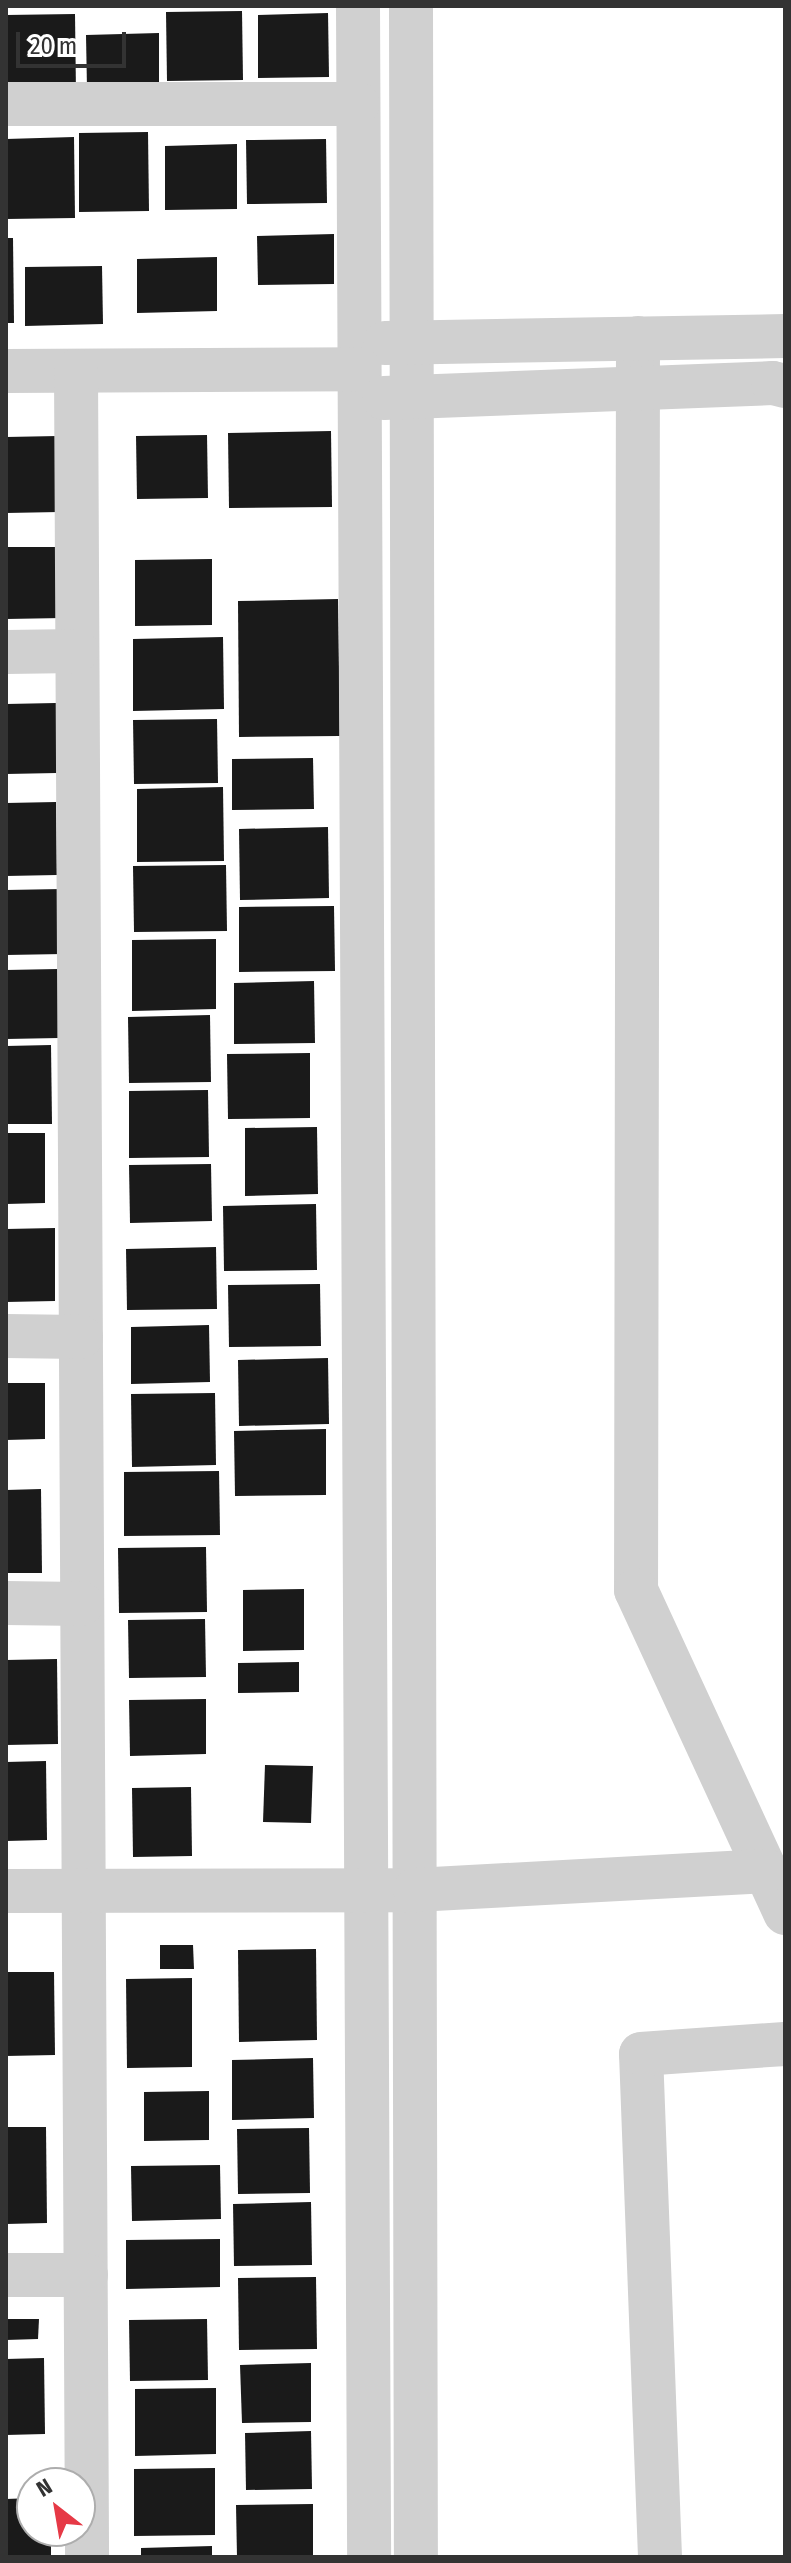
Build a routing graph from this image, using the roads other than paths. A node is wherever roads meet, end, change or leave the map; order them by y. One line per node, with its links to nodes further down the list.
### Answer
1 (358, 6): 4 (street)
2 (411, 6): 7 (street)
3 (6, 104): 4 (street)
4 (358, 104): 10 (street)
5 (785, 336): 6 (street)
6 (638, 338): 7 (street); 12 (street)
7 (412, 342): 10 (street); 13 (street)
8 (6, 371): 9 (street)
9 (76, 371): 10 (street); 14 (street)
10 (359, 371): 13 (street); 24 (street)
11 (785, 386): 12 (street)
12 (638, 388): 13 (street); 20 (street)
13 (412, 397): 21 (street)
14 (77, 651): 15 (street); 17 (street)
15 (6, 652)
16 (6, 1336): 17 (street)
17 (81, 1337): 19 (street)
18 (6, 1603): 19 (street)
19 (82, 1604): 23 (street)
20 (766, 1871): 21 (street); 25 (street)
21 (415, 1890): 24 (street); 31 (street)
22 (6, 1891): 23 (street)
23 (83, 1891): 24 (street); 28 (street)
24 (365, 1891): 30 (street)
25 (785, 1913)
26 (785, 2044): 32 (street)
27 (6, 2275): 28 (street)
28 (86, 2275): 29 (street)
29 (87, 2557)
30 (369, 2557)
31 (416, 2557)
32 (660, 2557)

